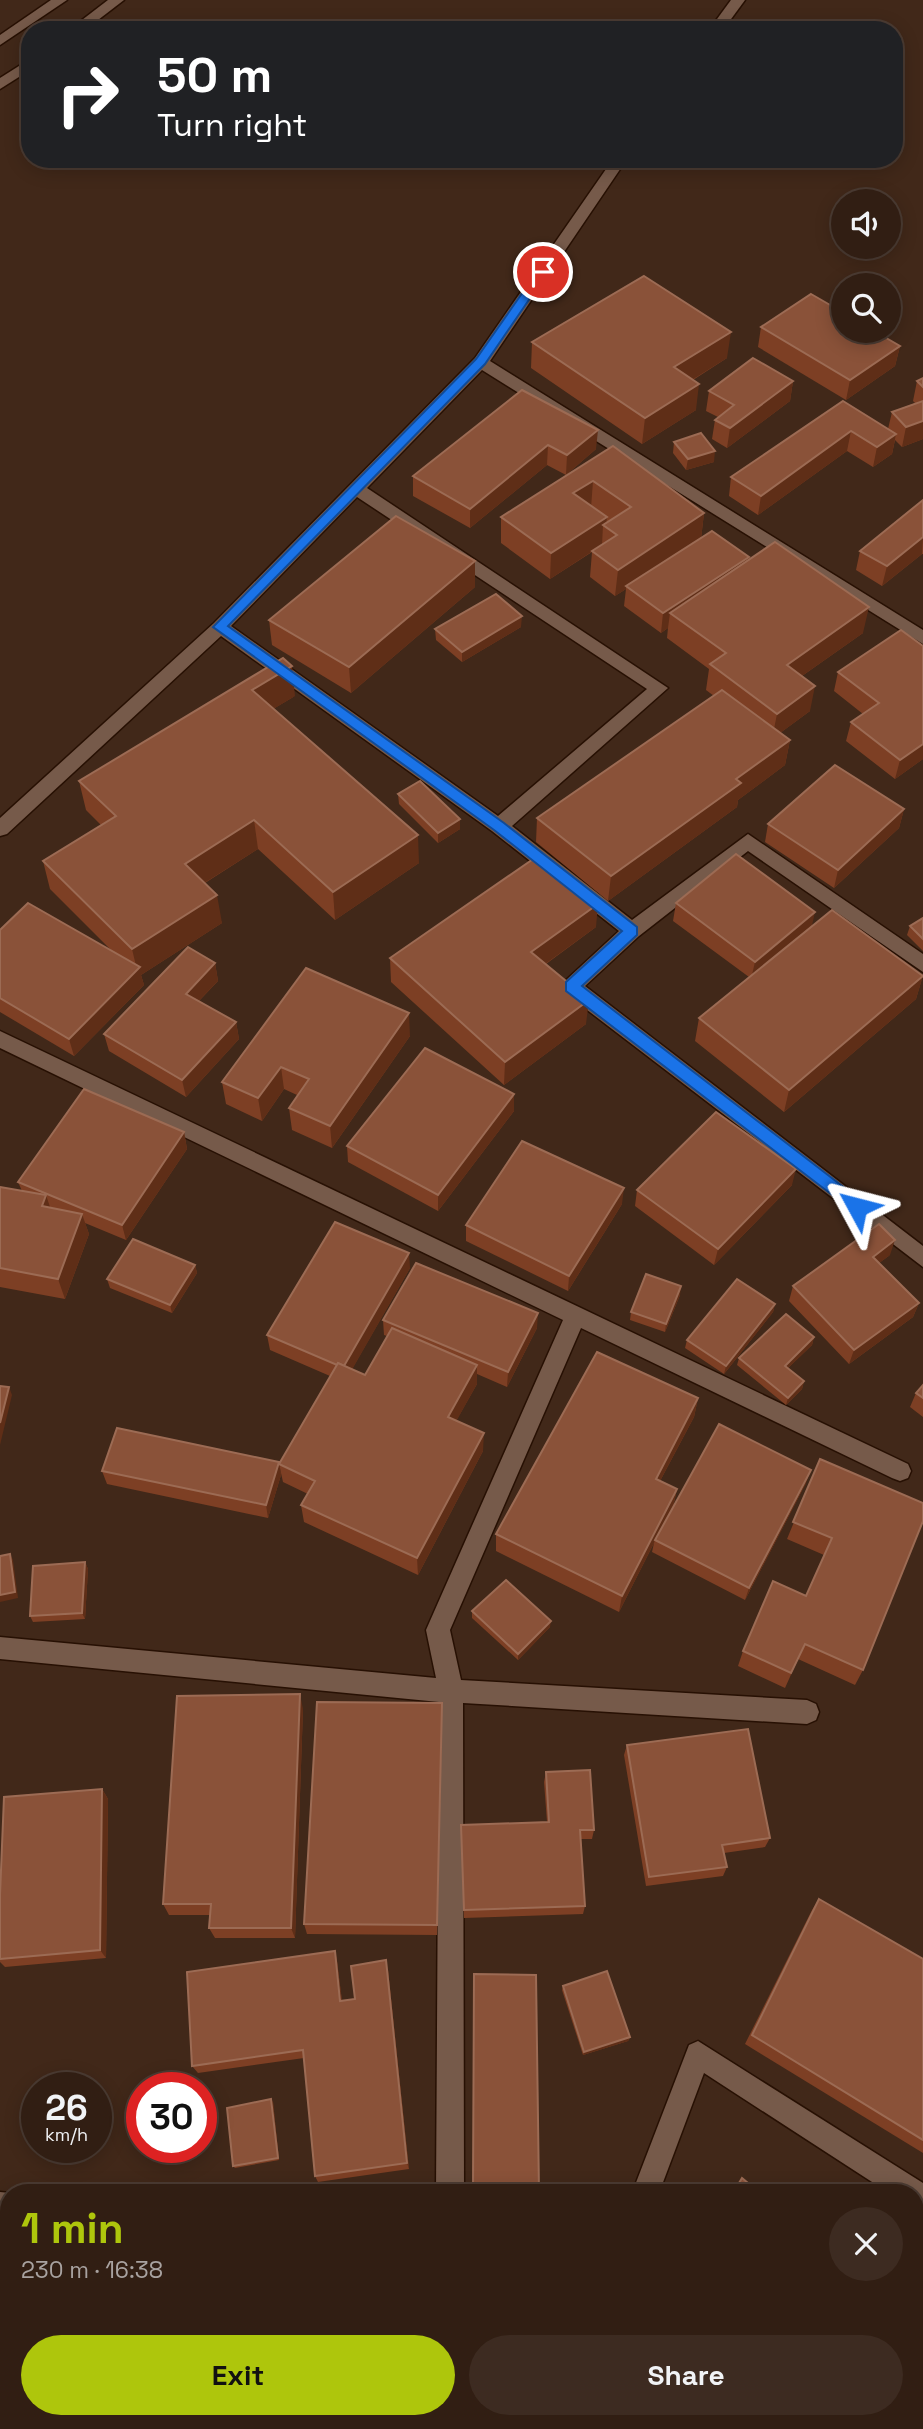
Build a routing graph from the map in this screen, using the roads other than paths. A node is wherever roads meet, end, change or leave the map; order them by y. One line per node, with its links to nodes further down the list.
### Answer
1 (60, 0): 4 (street)
2 (117, 0): 5 (street)
3 (738, 0): 6 (street)
4 (29, 21)
5 (88, 21)
6 (723, 21)
7 (21, 27): 8 (street)
8 (0, 41)
9 (21, 70): 10 (street)
10 (0, 85)
11 (614, 168): 12 (street)
12 (481, 362): 13 (street); 15 (street)
13 (355, 488): 14 (street); 16 (street)
14 (220, 627): 16 (street); 17 (street)
15 (923, 638)
16 (499, 827): 18 (street)
17 (0, 829)
18 (632, 931): 19 (street); 21 (street)
19 (923, 964)
20 (0, 1039): 22 (street)
21 (923, 1258)
22 (576, 1315): 23 (street); 25 (street)
23 (900, 1471)
24 (0, 1648): 25 (street)
25 (451, 1691): 26 (street); 27 (street)
26 (807, 1712)
27 (450, 2184)
28 (648, 2184): 29 (street)
29 (901, 2184)

